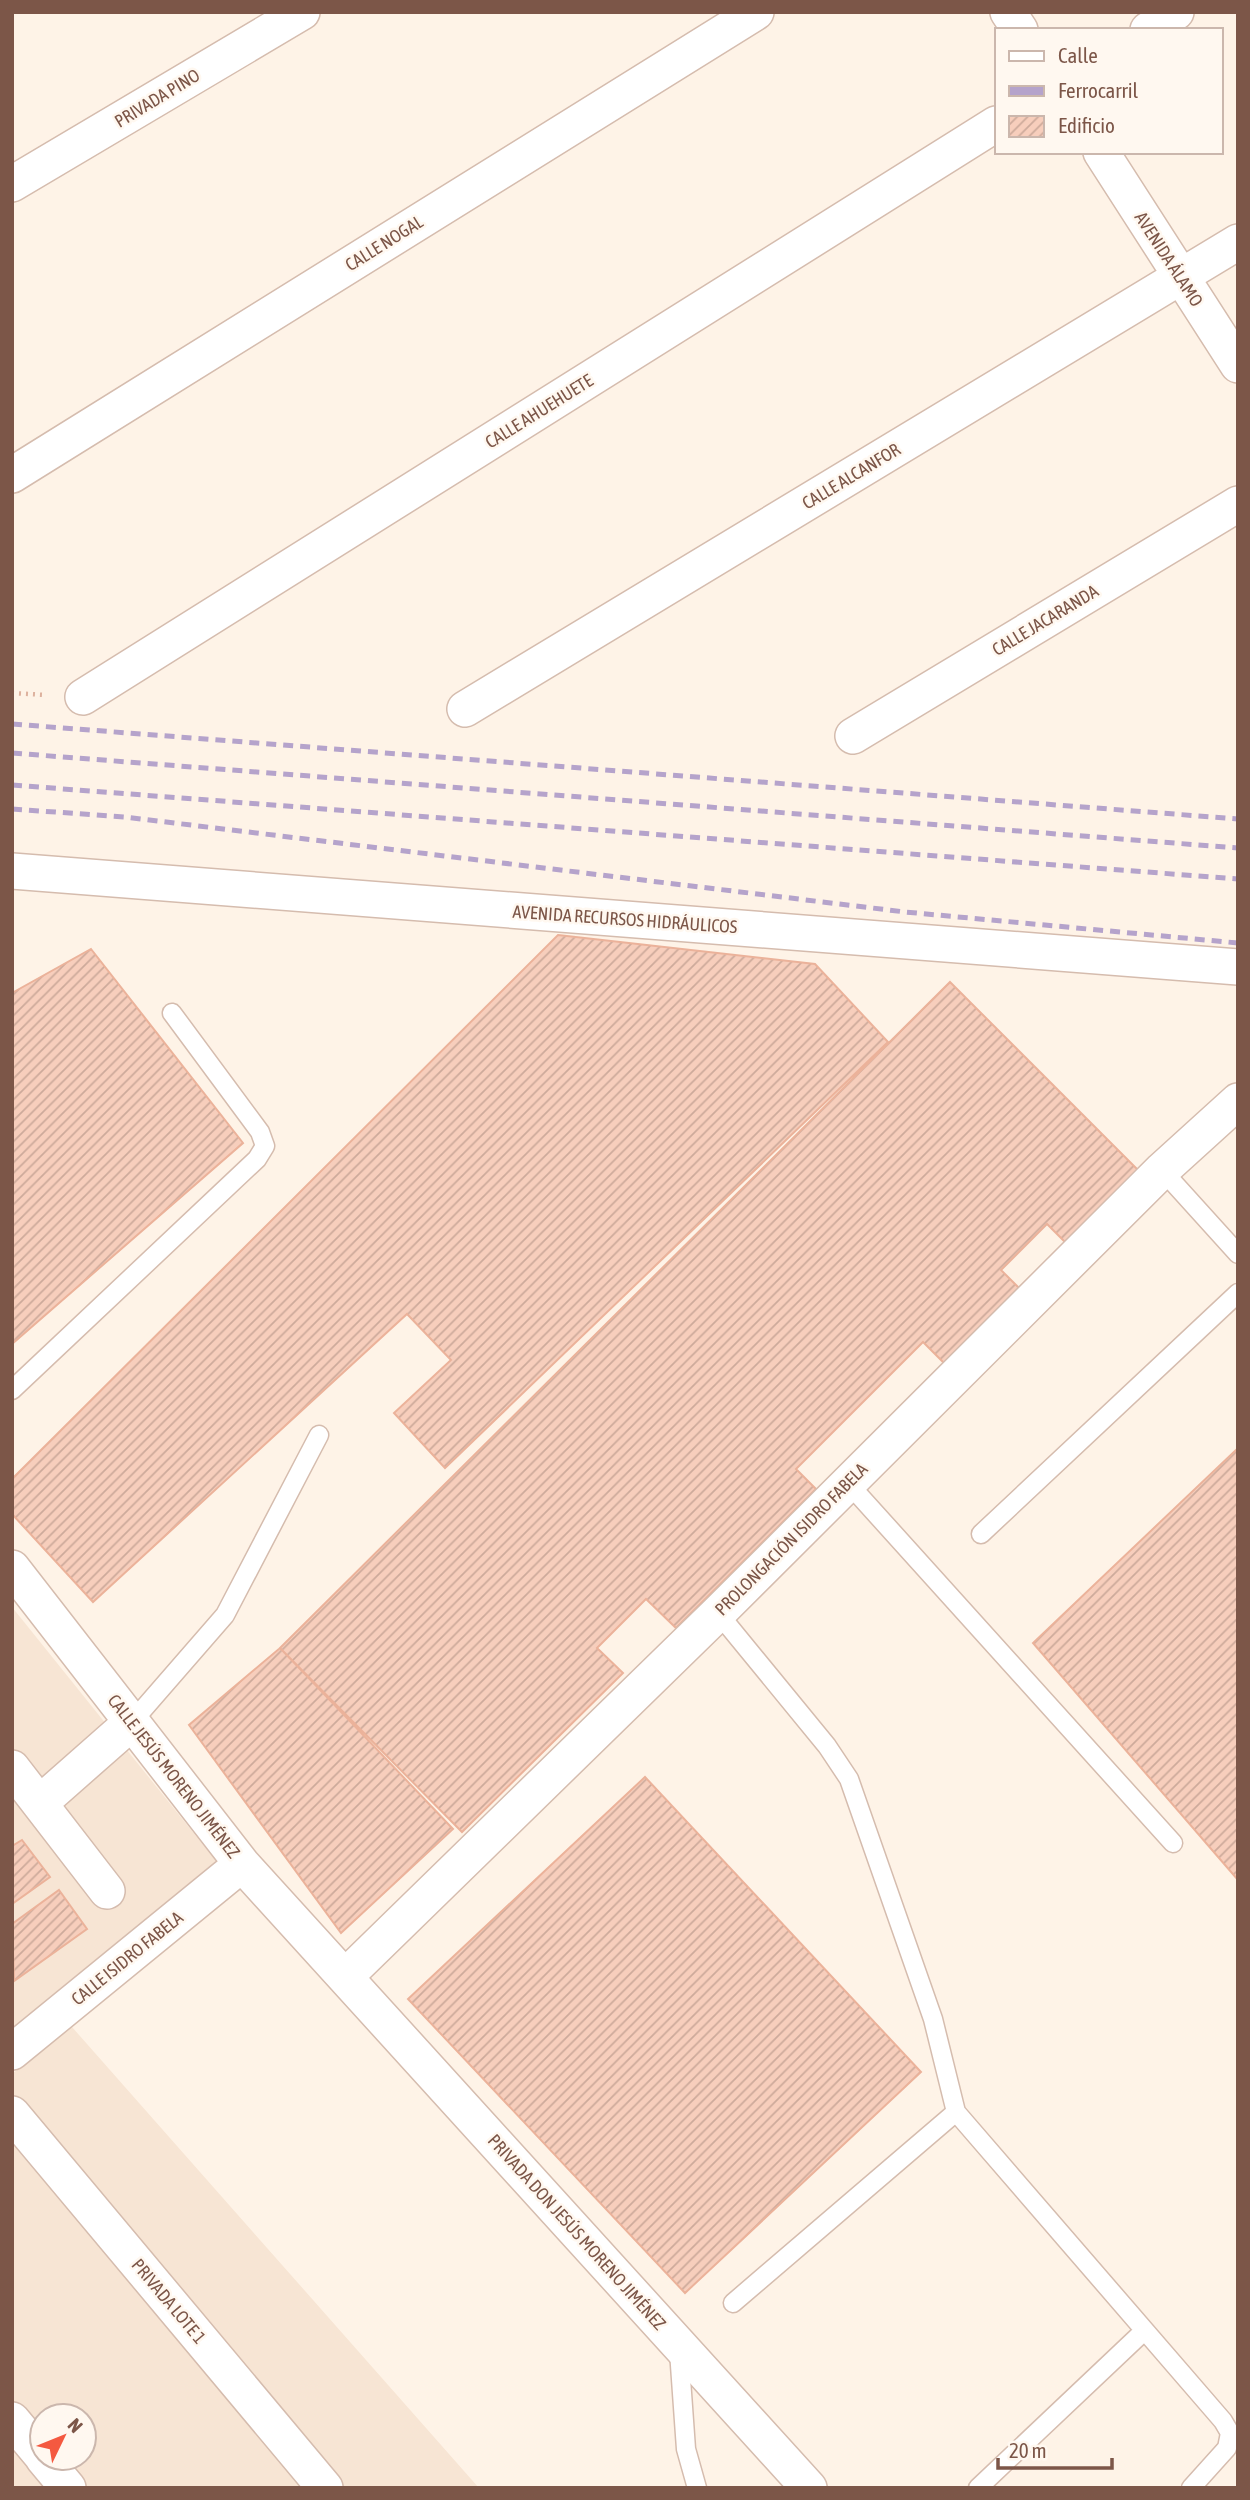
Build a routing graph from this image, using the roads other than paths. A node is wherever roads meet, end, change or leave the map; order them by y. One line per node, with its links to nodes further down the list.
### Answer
1 (302, 12): 9 (street, PRIVADA PINO)
2 (756, 12): 13 (street, CALLE NOGAL)
3 (1008, 12): 5 (street)
4 (1176, 12): 6 (street)
5 (1019, 28)
6 (1151, 28)
7 (995, 125): 15 (street, CALLE AHUEHUETE)
8 (1102, 154): 11 (street, AVENIDA ÁLAMO)
9 (12, 184)
10 (1238, 242): 11 (street, CALLE ALCANFOR)
11 (1180, 277): 12 (street, AVENIDA ÁLAMO); 16 (street, CALLE ALCANFOR)
12 (1238, 365)
13 (12, 475)
14 (1238, 504): 17 (street, CALLE JACARANDA)
15 (83, 697)
16 (465, 709)
17 (853, 736)
18 (12, 872): 19 (street, AVENIDA RECURSOS HIDRÁULICOS)
19 (1238, 967)
20 (172, 1013): 25 (lane)
21 (1238, 1101): 22 (street, PROLONGACIÓN ISIDRO FABELA)
22 (1162, 1170): 23 (lane); 27 (street, PROLONGACIÓN ISIDRO FABELA)
23 (1238, 1254)
24 (1238, 1293): 28 (lane)
25 (12, 1390)
26 (319, 1435): 31 (lane)
27 (848, 1483): 30 (street, PROLONGACIÓN ISIDRO FABELA); 34 (lane)
28 (981, 1534)
29 (12, 1568): 31 (street, CALLE JESÚS MORENO JIMÉNEZ)
30 (718, 1613): 37 (street, PROLONGACIÓN ISIDRO FABELA); 39 (lane)
31 (132, 1722): 33 (street); 35 (street, CALLE JESÚS MORENO JIMÉNEZ)
32 (12, 1768): 33 (street)
33 (40, 1803): 36 (street)
34 (1173, 1843)
35 (242, 1864): 37 (street, CALLE JESÚS MORENO JIMÉNEZ); 38 (street, CALLE ISIDRO FABELA)
36 (107, 1891)
37 (345, 1977): 43 (street, PRIVADA DON JESÚS MORENO JIMÉNEZ)
38 (13, 2051)
39 (956, 2112): 41 (lane); 42 (lane)
40 (12, 2114): 48 (street, PRIVADA LOTE 1)
41 (733, 2303)
42 (1144, 2331): 51 (lane); 52 (lane)
43 (678, 2344): 49 (lane); 50 (street, PRIVADA DON JESÚS MORENO JIMÉNEZ)
44 (12, 2420): 45 (street)
45 (28, 2439)
46 (55, 2472): 47 (street)
47 (68, 2488)
48 (325, 2488)
49 (698, 2488)
50 (809, 2488)
51 (978, 2488)
52 (1191, 2488)

